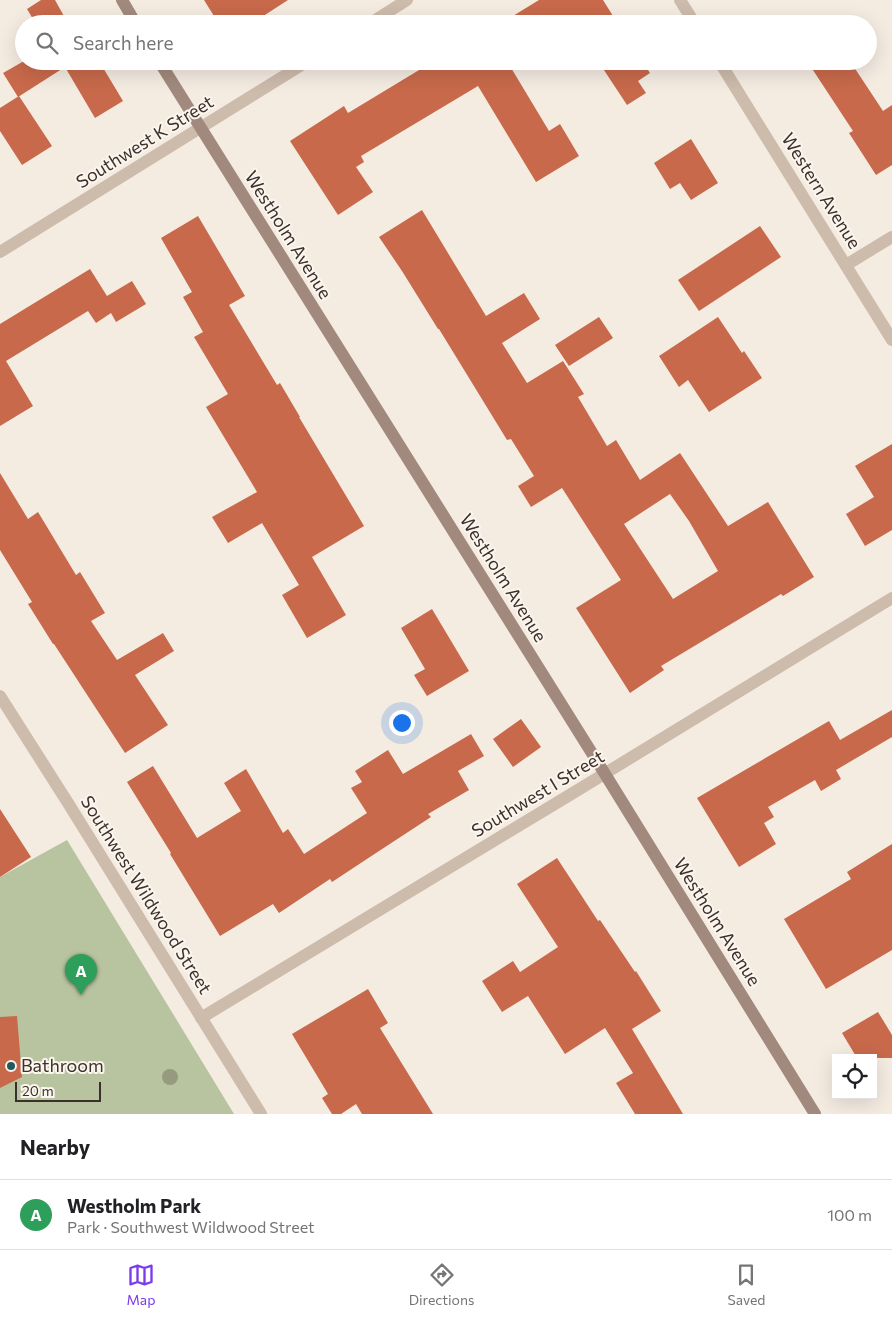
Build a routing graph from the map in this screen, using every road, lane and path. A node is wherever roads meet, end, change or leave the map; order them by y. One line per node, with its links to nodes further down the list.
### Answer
1 (122, 0): 4 (street)
2 (407, 0): 5 (street)
3 (680, 0): 6 (street)
4 (131, 15)
5 (383, 15)
6 (689, 15)
7 (165, 70): 10 (street, Westholm Avenue)
8 (293, 70): 10 (street, Southwest K Street)
9 (725, 70): 13 (street, Western Avenue)
10 (200, 128): 12 (street, Southwest K Street); 17 (street, Westholm Avenue)
11 (892, 237): 13 (street)
12 (0, 252)
13 (846, 265): 14 (street, Western Avenue)
14 (892, 340)
15 (892, 598): 17 (street, Southwest I Street)
16 (0, 696): 18 (street, Southwest Wildwood Street)
17 (605, 774): 18 (street, Southwest I Street); 20 (street, Westholm Avenue)
18 (201, 1018): 19 (street, Southwest Wildwood Street)
19 (261, 1114)
20 (815, 1114)

